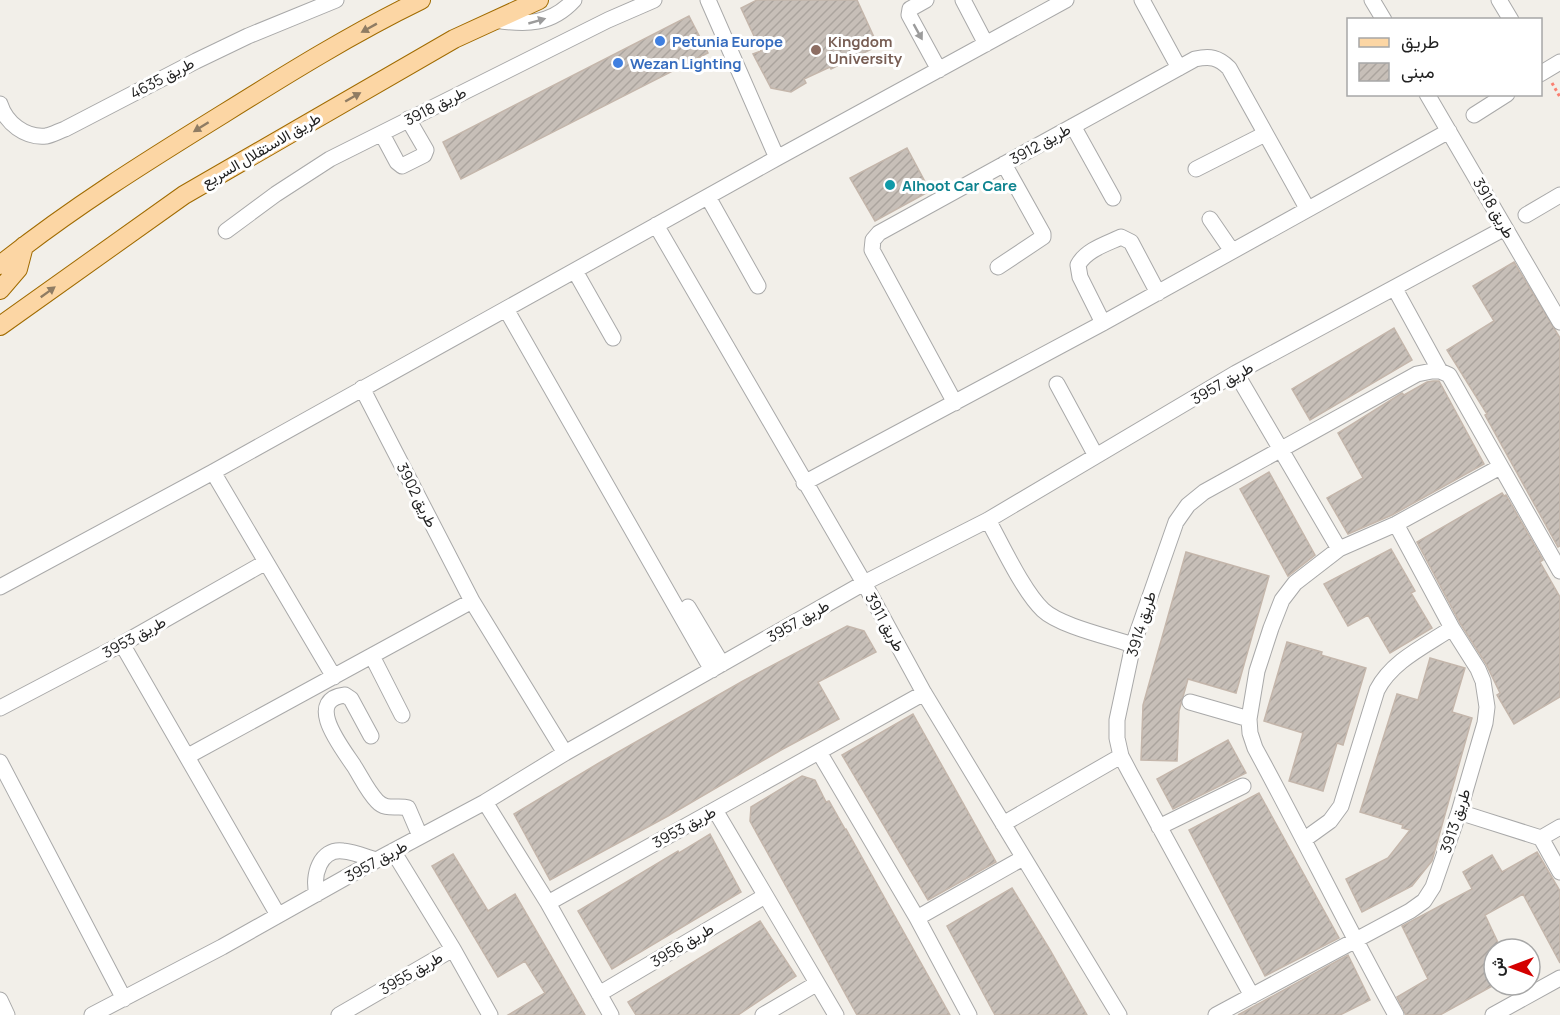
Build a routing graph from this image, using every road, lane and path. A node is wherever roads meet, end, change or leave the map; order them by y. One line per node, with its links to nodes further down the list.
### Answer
1 (336, 0): 23 (street, طريق 4635)
2 (539, 0): 15 (main road, طريق الاستقلال السريع)
3 (574, 0): 15 (street, one-way to 3)
4 (654, 0): 25 (street, طريق 3918)
5 (708, 0): 30 (street)
6 (926, 0): 19 (street, one-way to 19)
7 (963, 0): 16 (street)
8 (1066, 0): 16 (street)
9 (1142, 0): 18 (street)
10 (1372, 0): 13 (street)
11 (1499, 0): 14 (street)
12 (411, 2): 42 (main road, one-way to 42)
13 (1383, 18)
14 (1510, 18)
15 (495, 20): 54 (main road, طريق الاستقلال السريع, one-way to 15)
16 (986, 44): 19 (street)
17 (1560, 62): 20 (street)
18 (1179, 68): 26 (street, طريق 3912); 29 (street, طريق 3912)
19 (939, 70): 30 (street)
20 (1542, 72)
21 (1428, 96): 27 (street, طريق 3918)
22 (1505, 96): 24 (street)
23 (0, 104)
24 (1474, 115)
25 (408, 119): 28 (street, طريق 3918); 28 (street)
26 (1073, 126): 31 (street, طريق 3912); 35 (street)
27 (1449, 131): 36 (street); 40 (street, طريق 3918)
28 (382, 134): 41 (street, طريق 3918)
29 (1265, 134): 32 (street); 36 (street, طريق 3912)
30 (777, 158): 34 (street)
31 (1004, 164): 45 (street); 60 (street, طريق 3912)
32 (1196, 169)
33 (1560, 195): 37 (street)
34 (708, 197): 39 (street); 47 (street)
35 (1113, 198)
36 (1307, 208): 43 (street)
37 (1526, 215)
38 (1210, 219): 43 (street)
39 (656, 225): 46 (street); 65 (street, طريق 3911)
40 (1505, 228): 48 (street, طريق 3957); 52 (street, طريق 3918)
41 (226, 231)
42 (24, 246): 44 (main road); 49 (main road)
43 (1232, 251): 50 (street)
44 (0, 265)
45 (998, 267)
46 (575, 271): 51 (street); 55 (street)
47 (758, 286)
48 (1395, 289): 56 (street); 57 (street, طريق 3957)
49 (0, 291)
50 (1158, 292): 53 (street); 53 (street)
51 (506, 309): 59 (street); 78 (street)
52 (1560, 322)
53 (1103, 323): 60 (street)
54 (0, 326)
55 (613, 338)
56 (1436, 371): 61 (street, طريق 3914); 63 (street)
57 (1236, 373): 61 (street); 62 (street, طريق 3957)
58 (1057, 384): 62 (street)
59 (362, 388): 64 (street); 73 (street, طريق 3902)
60 (955, 403): 65 (street)
61 (1281, 450): 68 (street); 76 (street, طريق 3914)
62 (1096, 456): 66 (street, طريق 3957)
63 (1500, 467): 67 (street); 70 (street)
64 (213, 472): 69 (street); 72 (street)
65 (804, 483): 71 (street, طريق 3911)
66 (988, 520): 71 (street, طريق 3957); 76 (street)
67 (1396, 524): 68 (street); 74 (street, طريق 3913)
68 (1339, 549): 84 (street)
69 (266, 562): 75 (street, طريق 3953); 79 (street)
70 (1559, 565)
71 (864, 583): 78 (street, طريق 3957); 80 (street, طريق 3911)
72 (0, 586)
73 (472, 601): 77 (street); 87 (street, طريق 3902)
74 (1452, 628): 94 (street, طريق 3913); 100 (street)
75 (122, 644): 82 (street, طريق 3953); 88 (street)
76 (1133, 645): 89 (street, طريق 3914)
77 (372, 656): 79 (street); 83 (street)
78 (717, 667): 87 (street, طريق 3957)
79 (334, 677): 88 (street)
80 (924, 693): 86 (street, طريق 3953); 95 (street, طريق 3911)
81 (1190, 702): 84 (street)
82 (0, 708)
83 (402, 715)
84 (1249, 718): 100 (street)
85 (371, 736): 98 (street)
86 (819, 752): 93 (street, طريق 3953); 109 (street)
87 (565, 753): 92 (street, طريق 3957)
88 (188, 756): 108 (street)
89 (1121, 756): 95 (street); 96 (street, طريق 3914)
90 (0, 762): 116 (street)
91 (1243, 786): 96 (street)
92 (485, 802): 98 (street, طريق 3957); 107 (street)
93 (715, 810): 106 (street); 107 (street, طريق 3953)
94 (1459, 812): 99 (street); 110 (street, طريق 3913)
95 (1003, 824): 102 (street, طريق 3911)
96 (1159, 827): 115 (street, طريق 3914)
97 (1560, 827): 99 (street)
98 (420, 836): 101 (street, طريق 3957)
99 (1540, 838): 104 (street)
100 (1305, 839): 110 (street)
101 (393, 851): 103 (street, طريق 3957); 111 (street)
102 (1023, 858): 109 (street); 126 (street, طريق 3911)
103 (376, 860): 105 (street, طريق 3957); 105 (street)
104 (1560, 873)
105 (317, 894): 108 (street, طريق 3957)
106 (765, 896): 113 (street); 114 (street, طريق 3956)
107 (548, 903): 114 (street)
108 (278, 915): 116 (street, طريق 3957)
109 (917, 918): 125 (street)
110 (1355, 941): 115 (street, طريق 3913); 128 (street)
111 (453, 949): 120 (street, طريق 3955); 121 (street)
112 (1560, 978): 129 (street)
113 (816, 984): 123 (street); 124 (street)
114 (599, 994): 122 (street)
115 (1252, 996): 127 (street, طريق 3913)
116 (124, 999): 119 (street, طريق 3957)
117 (0, 1000): 118 (street)
118 (7, 1015)
119 (92, 1015)
120 (339, 1015)
121 (490, 1015)
122 (611, 1015)
123 (763, 1015)
124 (836, 1015)
125 (969, 1015)
126 (1119, 1015)
127 (1216, 1015)
128 (1396, 1015)
129 (1493, 1015)

